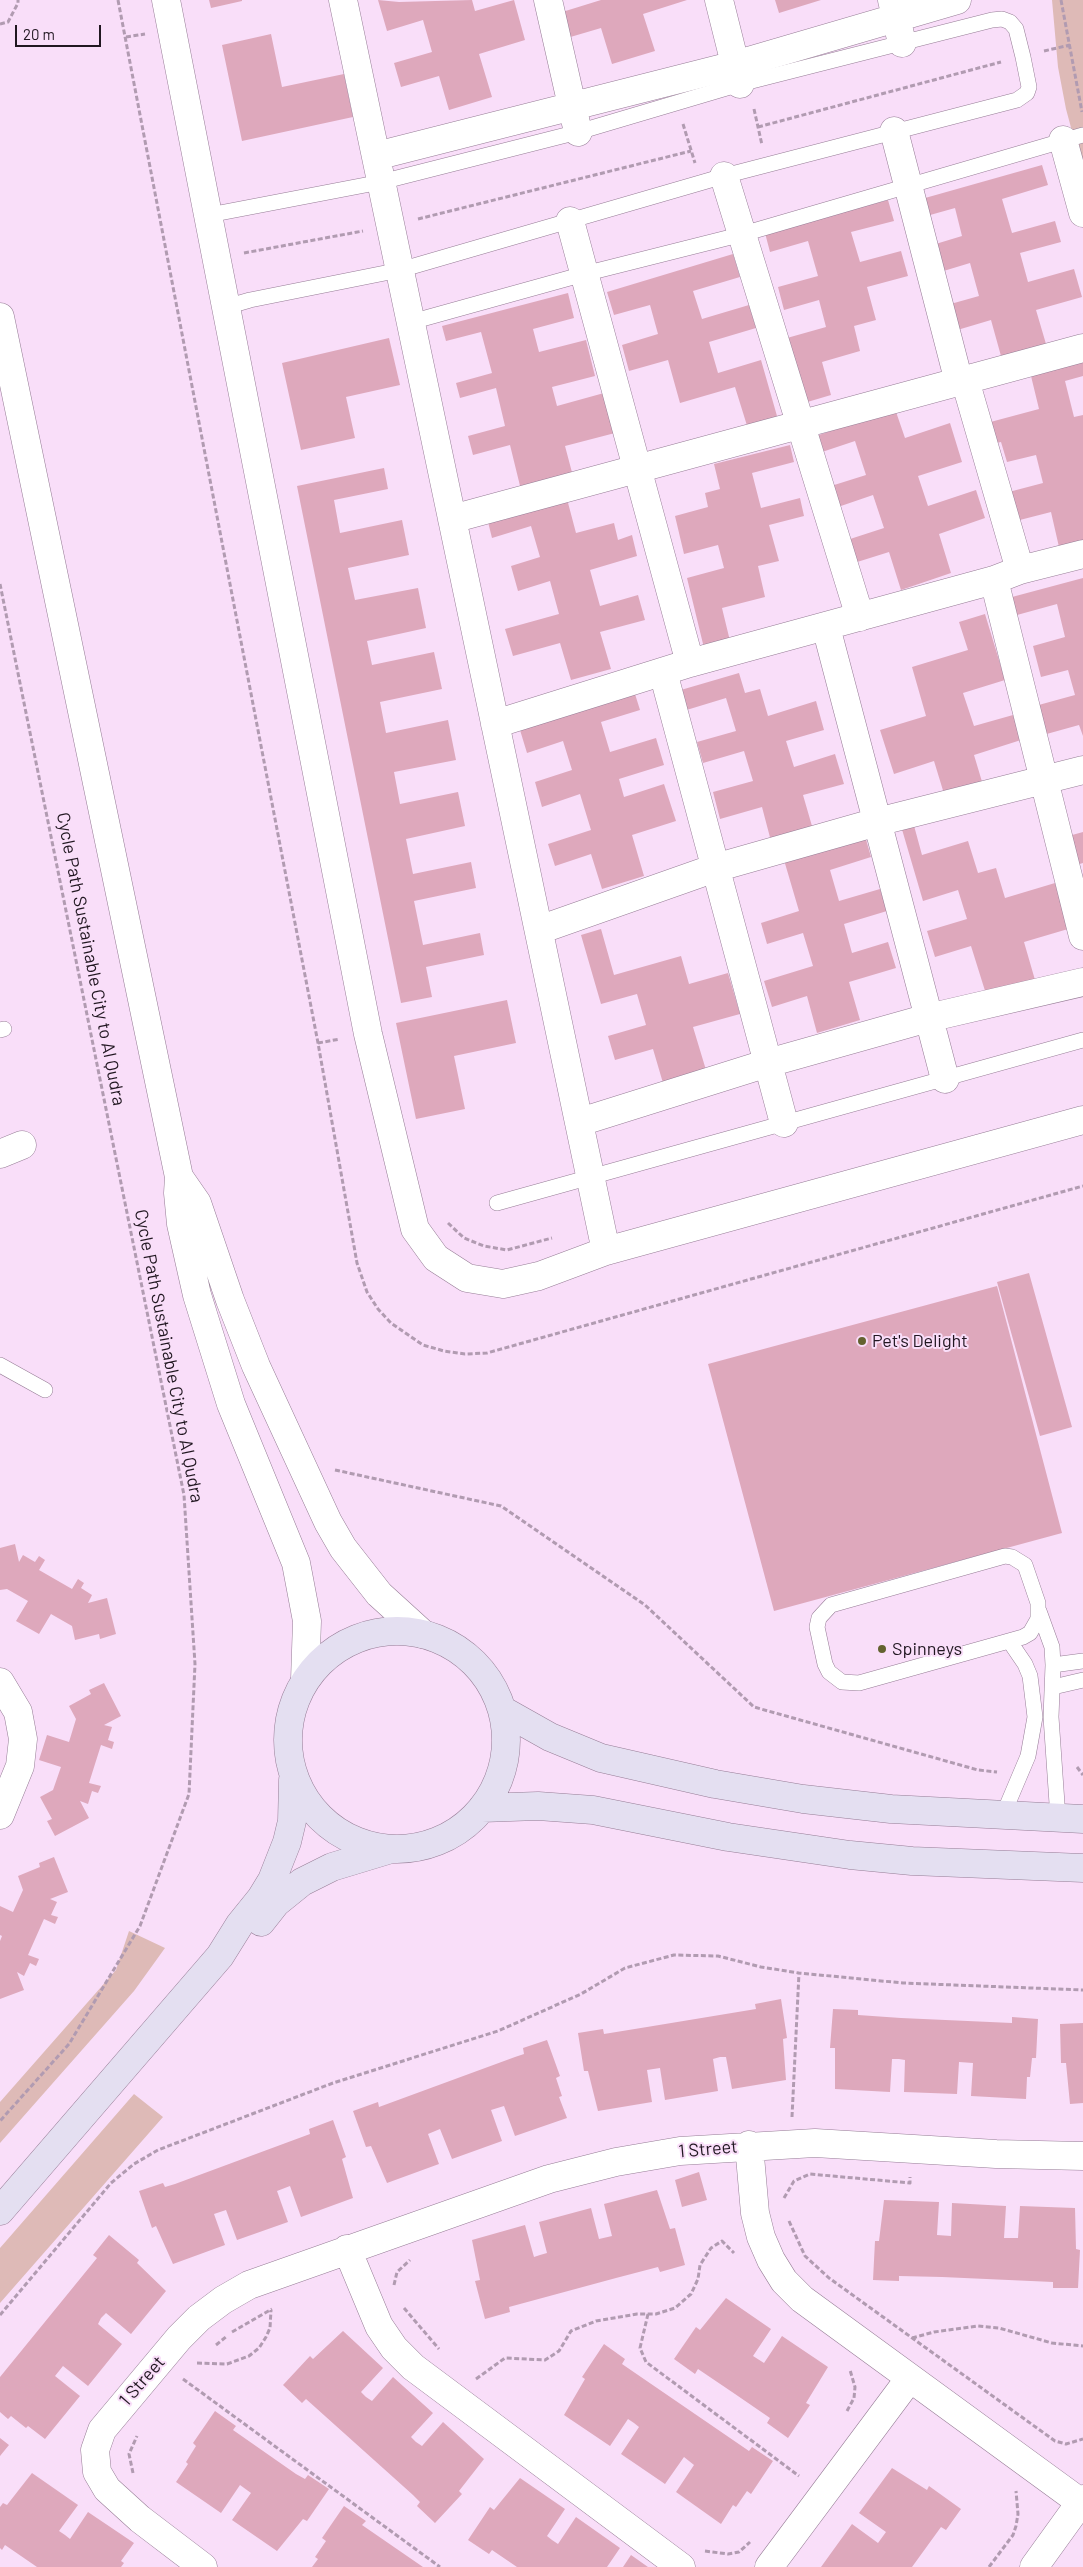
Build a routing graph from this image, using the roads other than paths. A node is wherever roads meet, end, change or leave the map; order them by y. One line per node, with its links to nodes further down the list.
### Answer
1 (166, 0): 15 (street)
2 (343, 0): 11 (street)
3 (548, 0): 8 (street)
4 (719, 0): 7 (street)
5 (957, 0): 6 (street)
6 (896, 20): 7 (street); 9 (lane)
7 (741, 77): 8 (street); 8 (lane)
8 (575, 120): 11 (street); 13 (lane)
9 (894, 132): 12 (lane); 14 (street)
10 (1073, 138): 14 (lane); 16 (street)
11 (376, 156): 13 (street)
12 (713, 179): 17 (lane); 18 (street)
13 (381, 182): 15 (lane); 19 (street)
14 (908, 184): 18 (lane); 25 (street)
15 (220, 213): 21 (street)
16 (1083, 213)
17 (570, 221): 19 (lane); 20 (street)
18 (742, 234): 20 (lane); 26 (street)
19 (400, 270): 21 (lane); 23 (street)
20 (584, 274): 23 (lane); 27 (street)
21 (226, 307): 54 (street)
22 (0, 317): 51 (street)
23 (411, 322): 28 (street)
24 (1083, 348): 25 (street)
25 (962, 381): 26 (street); 30 (street)
26 (801, 424): 27 (street); 32 (street)
27 (637, 469): 28 (street); 34 (street)
28 (452, 519): 36 (street)
29 (1083, 554): 30 (street)
30 (1020, 570): 31 (street)
31 (994, 580): 32 (street); 38 (street)
32 (860, 617): 33 (street)
33 (826, 627): 34 (street); 39 (street)
34 (690, 663): 35 (street)
35 (663, 672): 36 (street); 40 (street)
36 (495, 724): 41 (street)
37 (1083, 770): 38 (street)
38 (1044, 780): 39 (street); 42 (street)
39 (877, 822): 40 (street); 44 (street)
40 (715, 868): 41 (street); 46 (street)
41 (539, 930): 49 (street)
42 (1083, 936)
43 (1083, 982): 44 (street)
44 (928, 1018): 46 (street); 47 (street)
45 (1083, 1040): 47 (lane)
46 (768, 1063): 49 (street); 50 (street)
47 (945, 1079): 50 (lane)
48 (1083, 1120): 54 (street)
49 (580, 1122): 52 (street)
50 (784, 1123): 52 (lane)
51 (179, 1177): 58 (street); 62 (street)
52 (591, 1177): 53 (lane); 54 (street)
53 (497, 1203)
54 (606, 1251)
55 (0, 1365): 56 (lane)
56 (45, 1390)
57 (1039, 1611): 59 (lane); 59 (lane); 61 (lane)
58 (423, 1634): 62 (street); 66 (street)
59 (1010, 1642): 67 (lane)
60 (1083, 1661): 61 (lane)
61 (1054, 1665): 65 (lane)
62 (305, 1680): 69 (street)
63 (1083, 1680): 65 (lane)
64 (0, 1682): 71 (street)
65 (1053, 1687): 68 (lane)
66 (502, 1710): 70 (street); 72 (street)
67 (1035, 1717): 68 (lane); 72 (lane)
68 (1050, 1717): 73 (lane)
69 (293, 1780): 74 (street); 76 (street)
70 (482, 1808): 74 (street); 75 (street)
71 (0, 1815)
72 (1003, 1815): 73 (street)
73 (1071, 1818)
74 (390, 1849): 76 (street)
75 (1083, 1868)
76 (220, 1956): 79 (street)
77 (749, 2145): 78 (street, 1 Street); 80 (street, 1 Street); 81 (street)
78 (1083, 2156)
79 (0, 2211)
80 (347, 2249): 83 (street); 84 (street, 1 Street)
81 (910, 2378): 82 (street); 85 (street)
82 (1082, 2500): 86 (street)
83 (690, 2558)
84 (203, 2567)
85 (769, 2567)
86 (1034, 2567)

